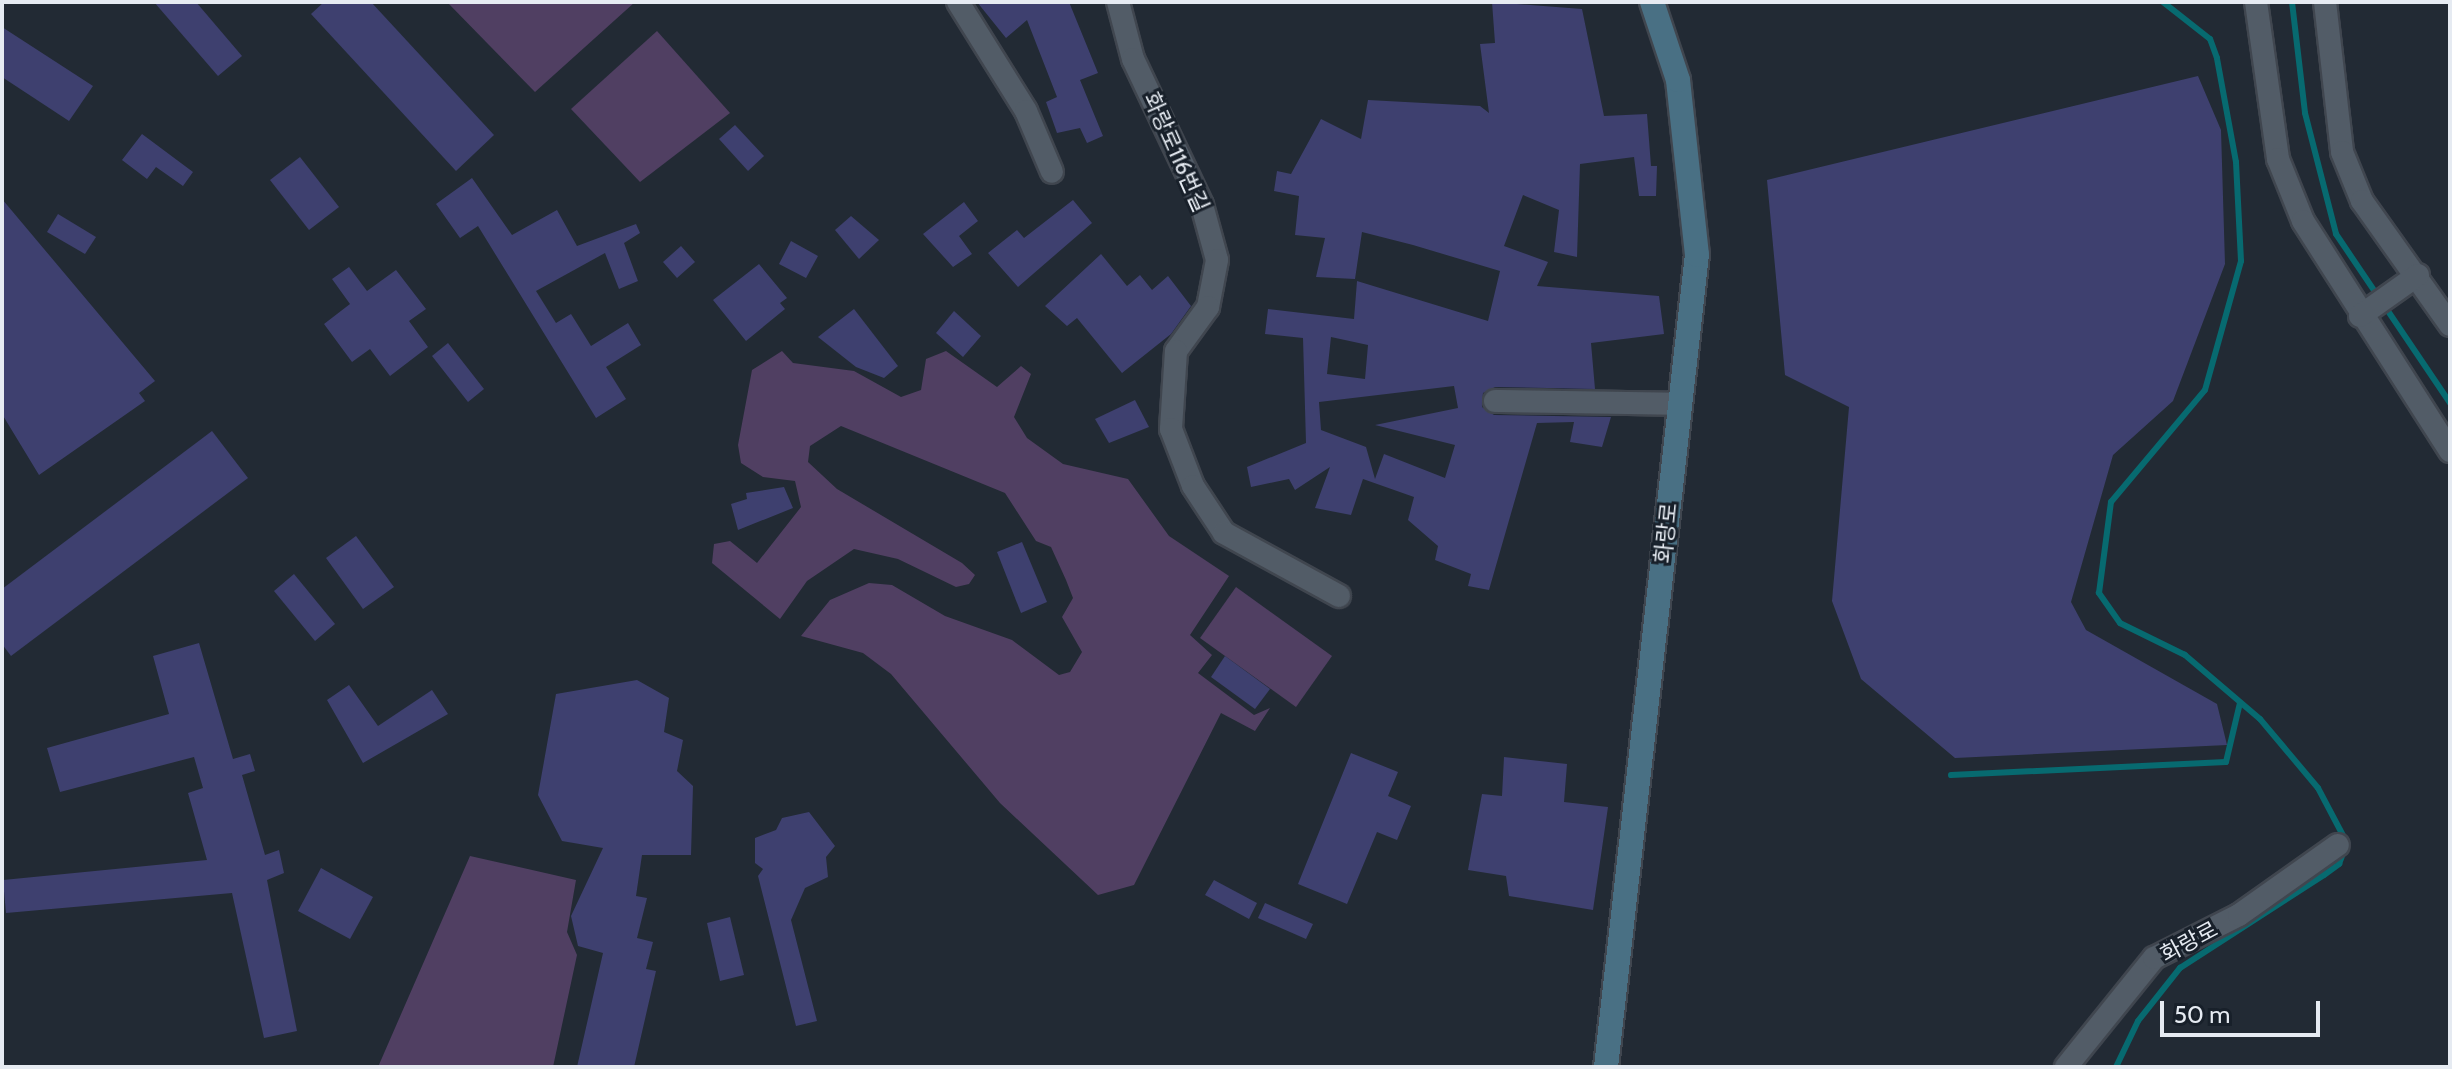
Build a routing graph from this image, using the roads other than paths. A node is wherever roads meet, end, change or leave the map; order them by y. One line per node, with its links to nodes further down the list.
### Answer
1 (958, 2): 6 (street)
2 (1118, 2): 13 (street, 화랑로116번길)
3 (1652, 2): 11 (main road, 화랑로)
4 (2256, 2): 8 (street)
5 (2325, 2): 7 (street)
6 (1052, 172)
7 (2418, 275): 8 (street); 9 (street)
8 (2360, 316): 12 (street)
9 (2450, 325)
10 (1495, 401): 11 (street)
11 (1680, 404): 15 (main road, 화랑로)
12 (2450, 451)
13 (1339, 596)
14 (2338, 845): 16 (street, 화랑로)
15 (1606, 1067)
16 (2066, 1067)

